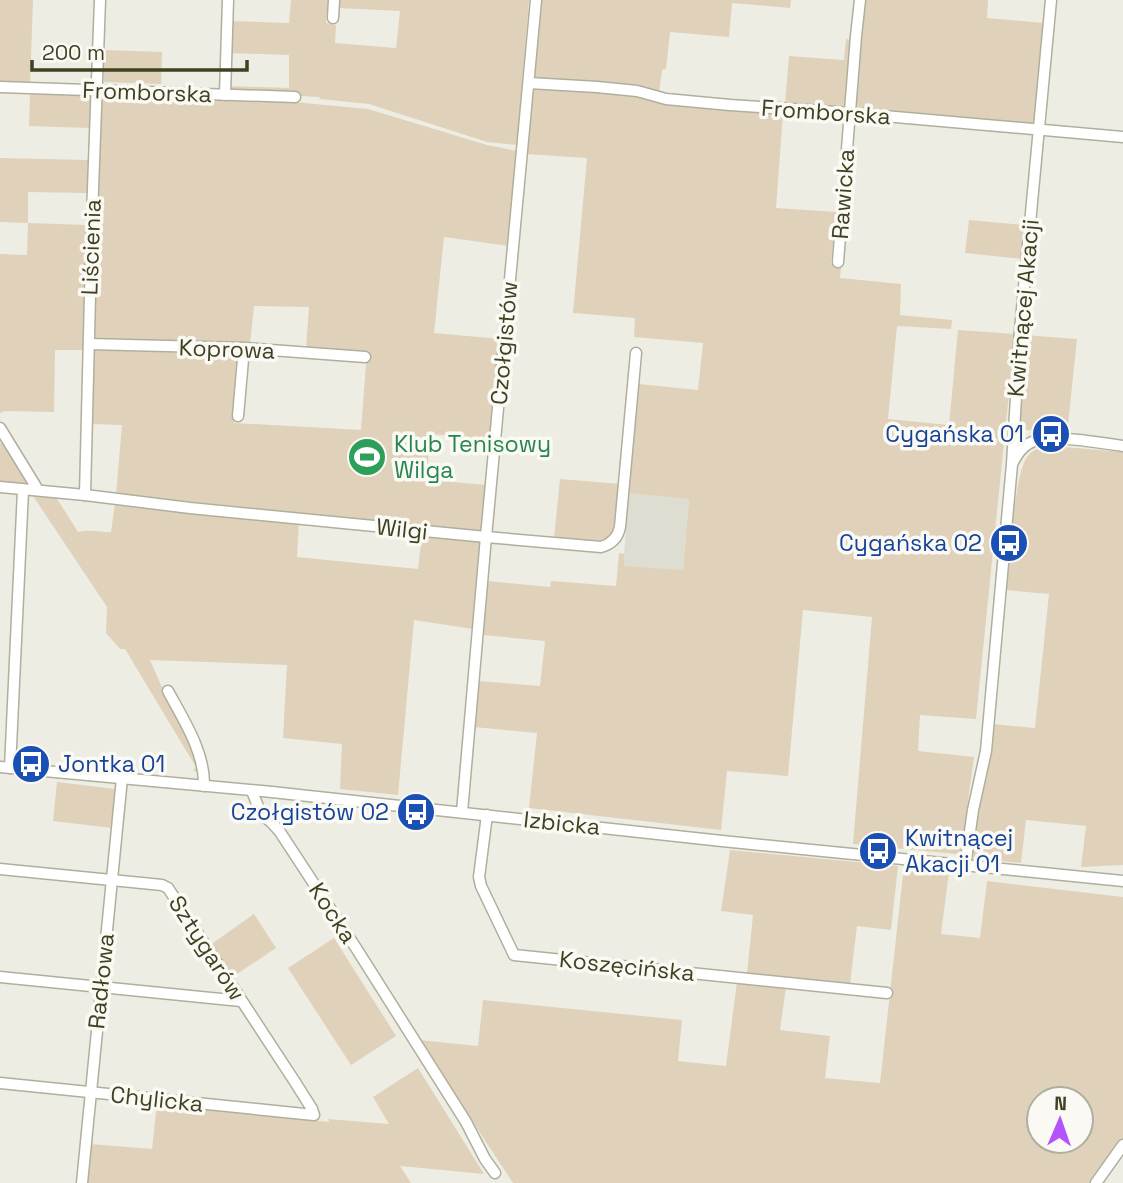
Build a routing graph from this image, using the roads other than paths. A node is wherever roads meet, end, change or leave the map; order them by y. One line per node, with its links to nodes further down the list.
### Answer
1 (100, 0): 10 (street, Liścienia)
2 (228, 0): 11 (street)
3 (334, 0): 7 (street)
4 (536, 0): 8 (street, Czołgistów)
5 (860, 0): 13 (street, Rawicka)
6 (1051, 0): 14 (street, Kwitnącej Akacji)
7 (333, 18)
8 (529, 83): 13 (street, Fromborska); 29 (street, Czołgistów)
9 (0, 88): 10 (street, Fromborska)
10 (98, 90): 11 (street, Fromborska); 17 (street, Liścienia)
11 (225, 95): 12 (street, Fromborska)
12 (295, 97)
13 (850, 113): 14 (street, Fromborska); 16 (street, Rawicka)
14 (1039, 130): 15 (street, Fromborska); 24 (street, Kwitnącej Akacji)
15 (1123, 137)
16 (838, 262)
17 (89, 344): 18 (street, Koprowa); 28 (street, Liścienia)
18 (244, 348): 20 (street, Koprowa); 21 (street)
19 (636, 353): 29 (street, Wilgi)
20 (365, 357)
21 (239, 416)
22 (0, 428): 27 (street)
23 (1123, 446): 24 (street)
24 (1012, 464): 37 (street, Kwitnącej Akacji)
25 (0, 487): 26 (street, Wilgi)
26 (23, 490): 27 (street, Wilgi); 31 (street)
27 (38, 491): 28 (street, Wilgi)
28 (85, 495): 29 (street, Wilgi)
29 (486, 537): 35 (street, Czołgistów)
30 (169, 691): 33 (street)
31 (5, 767): 32 (street, Izbicka)
32 (122, 778): 33 (street, Izbicka); 39 (street, Radłowa)
33 (204, 786): 34 (street, Izbicka)
34 (253, 790): 35 (street, Izbicka); 49 (street, Kocka)
35 (462, 812): 36 (street, Izbicka)
36 (487, 815): 37 (street, Izbicka); 43 (street, Koszęcińska)
37 (965, 866): 40 (street, Izbicka)
38 (0, 869): 39 (street, Sztygarów)
39 (112, 880): 42 (street, Radłowa); 44 (street, Sztygarów)
40 (1123, 881)
41 (0, 977): 42 (street)
42 (101, 988): 44 (street); 46 (street, Radłowa)
43 (887, 993)
44 (241, 1001): 47 (street, Sztygarów)
45 (0, 1083): 46 (street, Chylicka)
46 (90, 1092): 47 (street, Chylicka); 50 (street, Radłowa)
47 (314, 1115)
48 (1123, 1145): 51 (street)
49 (495, 1173)
50 (82, 1183)
51 (1096, 1183)

